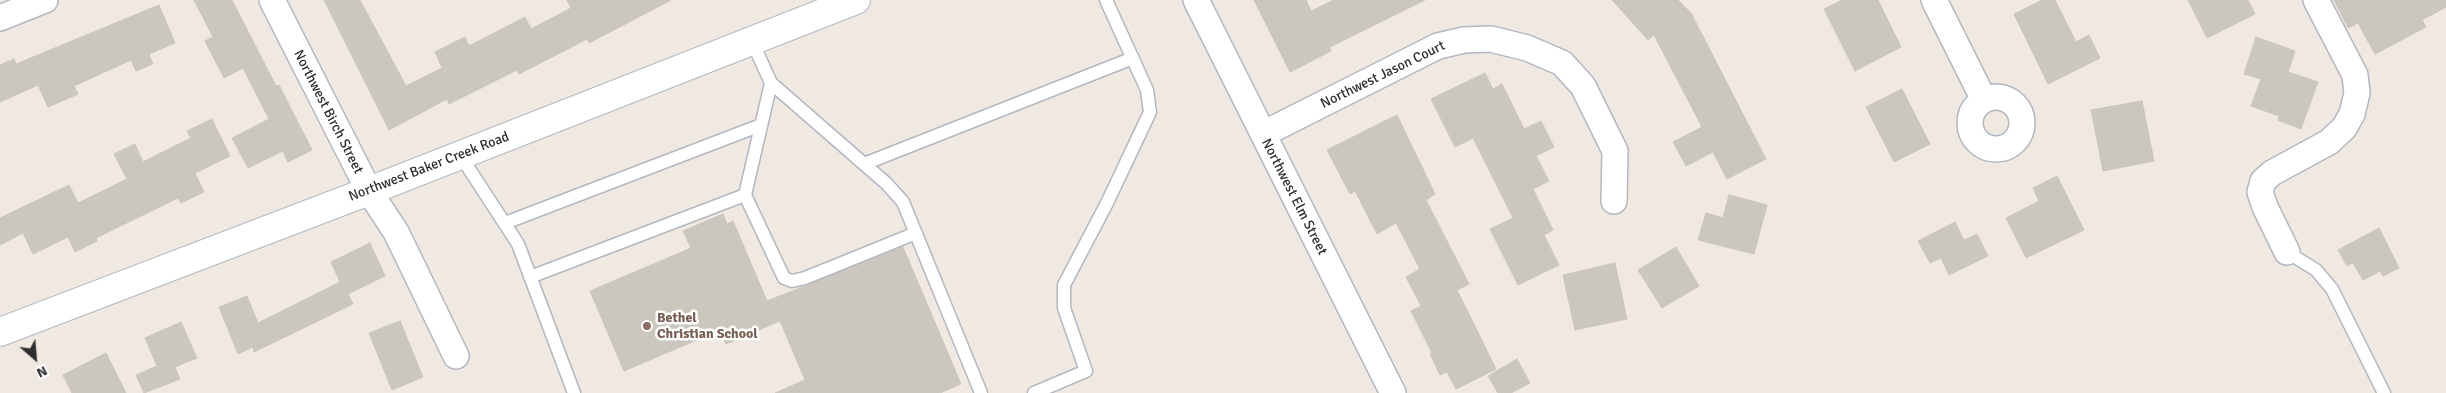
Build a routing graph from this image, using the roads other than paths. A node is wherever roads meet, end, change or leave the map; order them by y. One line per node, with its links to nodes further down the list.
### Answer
1 (45, 0): 8 (street)
2 (272, 0): 17 (street, Northwest Birch Street)
3 (856, 0): 9 (main road, Northwest Baker Creek Road)
4 (1106, 0): 10 (lane)
5 (1196, 0): 14 (street, Northwest Elm Street)
6 (1934, 0): 12 (street)
7 (2316, 0): 22 (street)
8 (0, 18)
9 (752, 41): 11 (lane); 15 (main road, Northwest Baker Creek Road)
10 (1133, 58): 16 (lane); 28 (lane)
11 (771, 83): 13 (lane); 16 (lane)
12 (1984, 100)
13 (761, 126): 18 (lane); 20 (lane)
14 (1263, 134): 19 (street, Northwest Jason Court); 29 (street, Northwest Elm Street)
15 (460, 155): 17 (main road, Northwest Baker Creek Road); 20 (lane)
16 (864, 164): 21 (lane)
17 (369, 191): 24 (main road, Northwest Baker Creek Road); 25 (street, Northwest Birch Street)
18 (745, 195): 21 (lane); 23 (lane)
19 (1614, 201)
20 (505, 223): 23 (lane)
21 (916, 233): 27 (lane)
22 (2287, 252): 30 (lane)
23 (530, 277): 26 (lane)
24 (0, 332)
25 (456, 356)
26 (574, 393)
27 (981, 393)
28 (1034, 393)
29 (1393, 393)
30 (2384, 393)

